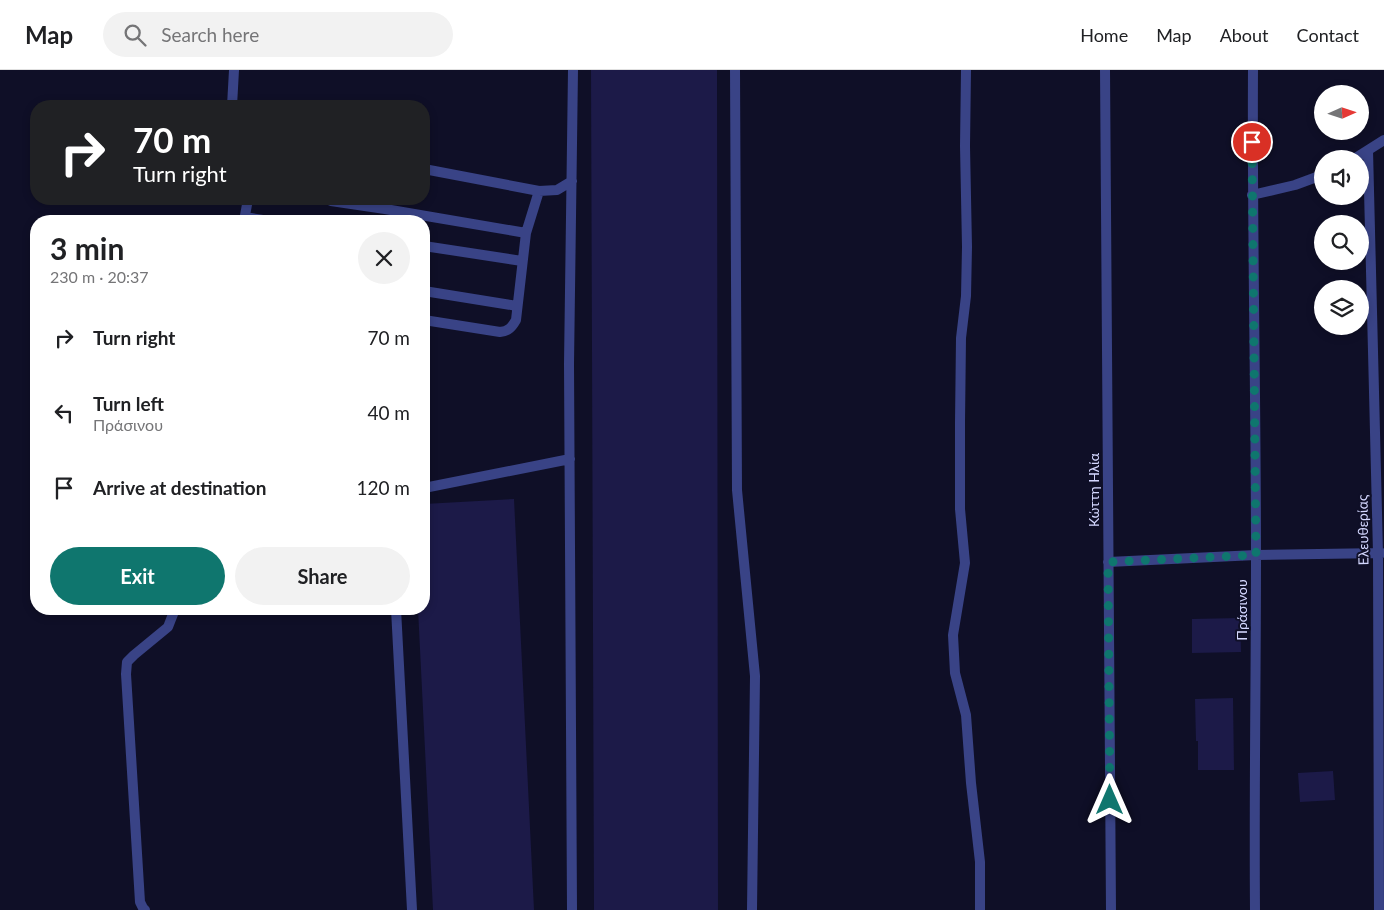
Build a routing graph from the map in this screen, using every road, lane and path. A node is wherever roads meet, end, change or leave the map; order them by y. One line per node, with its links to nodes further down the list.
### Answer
1 (234, 70): 7 (street)
2 (573, 70): 12 (street)
3 (735, 70): 33 (street)
4 (966, 70): 34 (street)
5 (1105, 70): 27 (street, Κώττη Ηλία)
6 (1253, 70): 15 (street, Πράσινου)
7 (232, 100)
8 (1384, 140): 9 (street)
9 (1368, 150)
10 (430, 170): 14 (street)
11 (1314, 177): 15 (street)
12 (572, 181): 14 (street); 23 (street)
13 (1369, 181): 25 (street, Ελευθερίας)
14 (540, 191): 17 (street)
15 (1252, 195): 26 (street, Πράσινου)
16 (391, 205): 17 (street)
17 (526, 233): 19 (street)
18 (430, 247): 19 (street)
19 (522, 261): 21 (street)
20 (430, 292): 21 (street)
21 (517, 306): 22 (street)
22 (430, 321)
23 (570, 459): 24 (street); 32 (street)
24 (430, 487)
25 (1381, 553): 26 (street); 37 (street, Ελευθερίας)
26 (1256, 555): 27 (street); 36 (street, Πράσινου)
27 (1108, 562): 35 (street, Κώττη Ηλία)
28 (173, 615): 30 (street)
29 (396, 615): 31 (street)
30 (145, 910)
31 (412, 910)
32 (572, 910)
33 (752, 910)
34 (980, 910)
35 (1111, 910)
36 (1255, 910)
37 (1379, 910)

